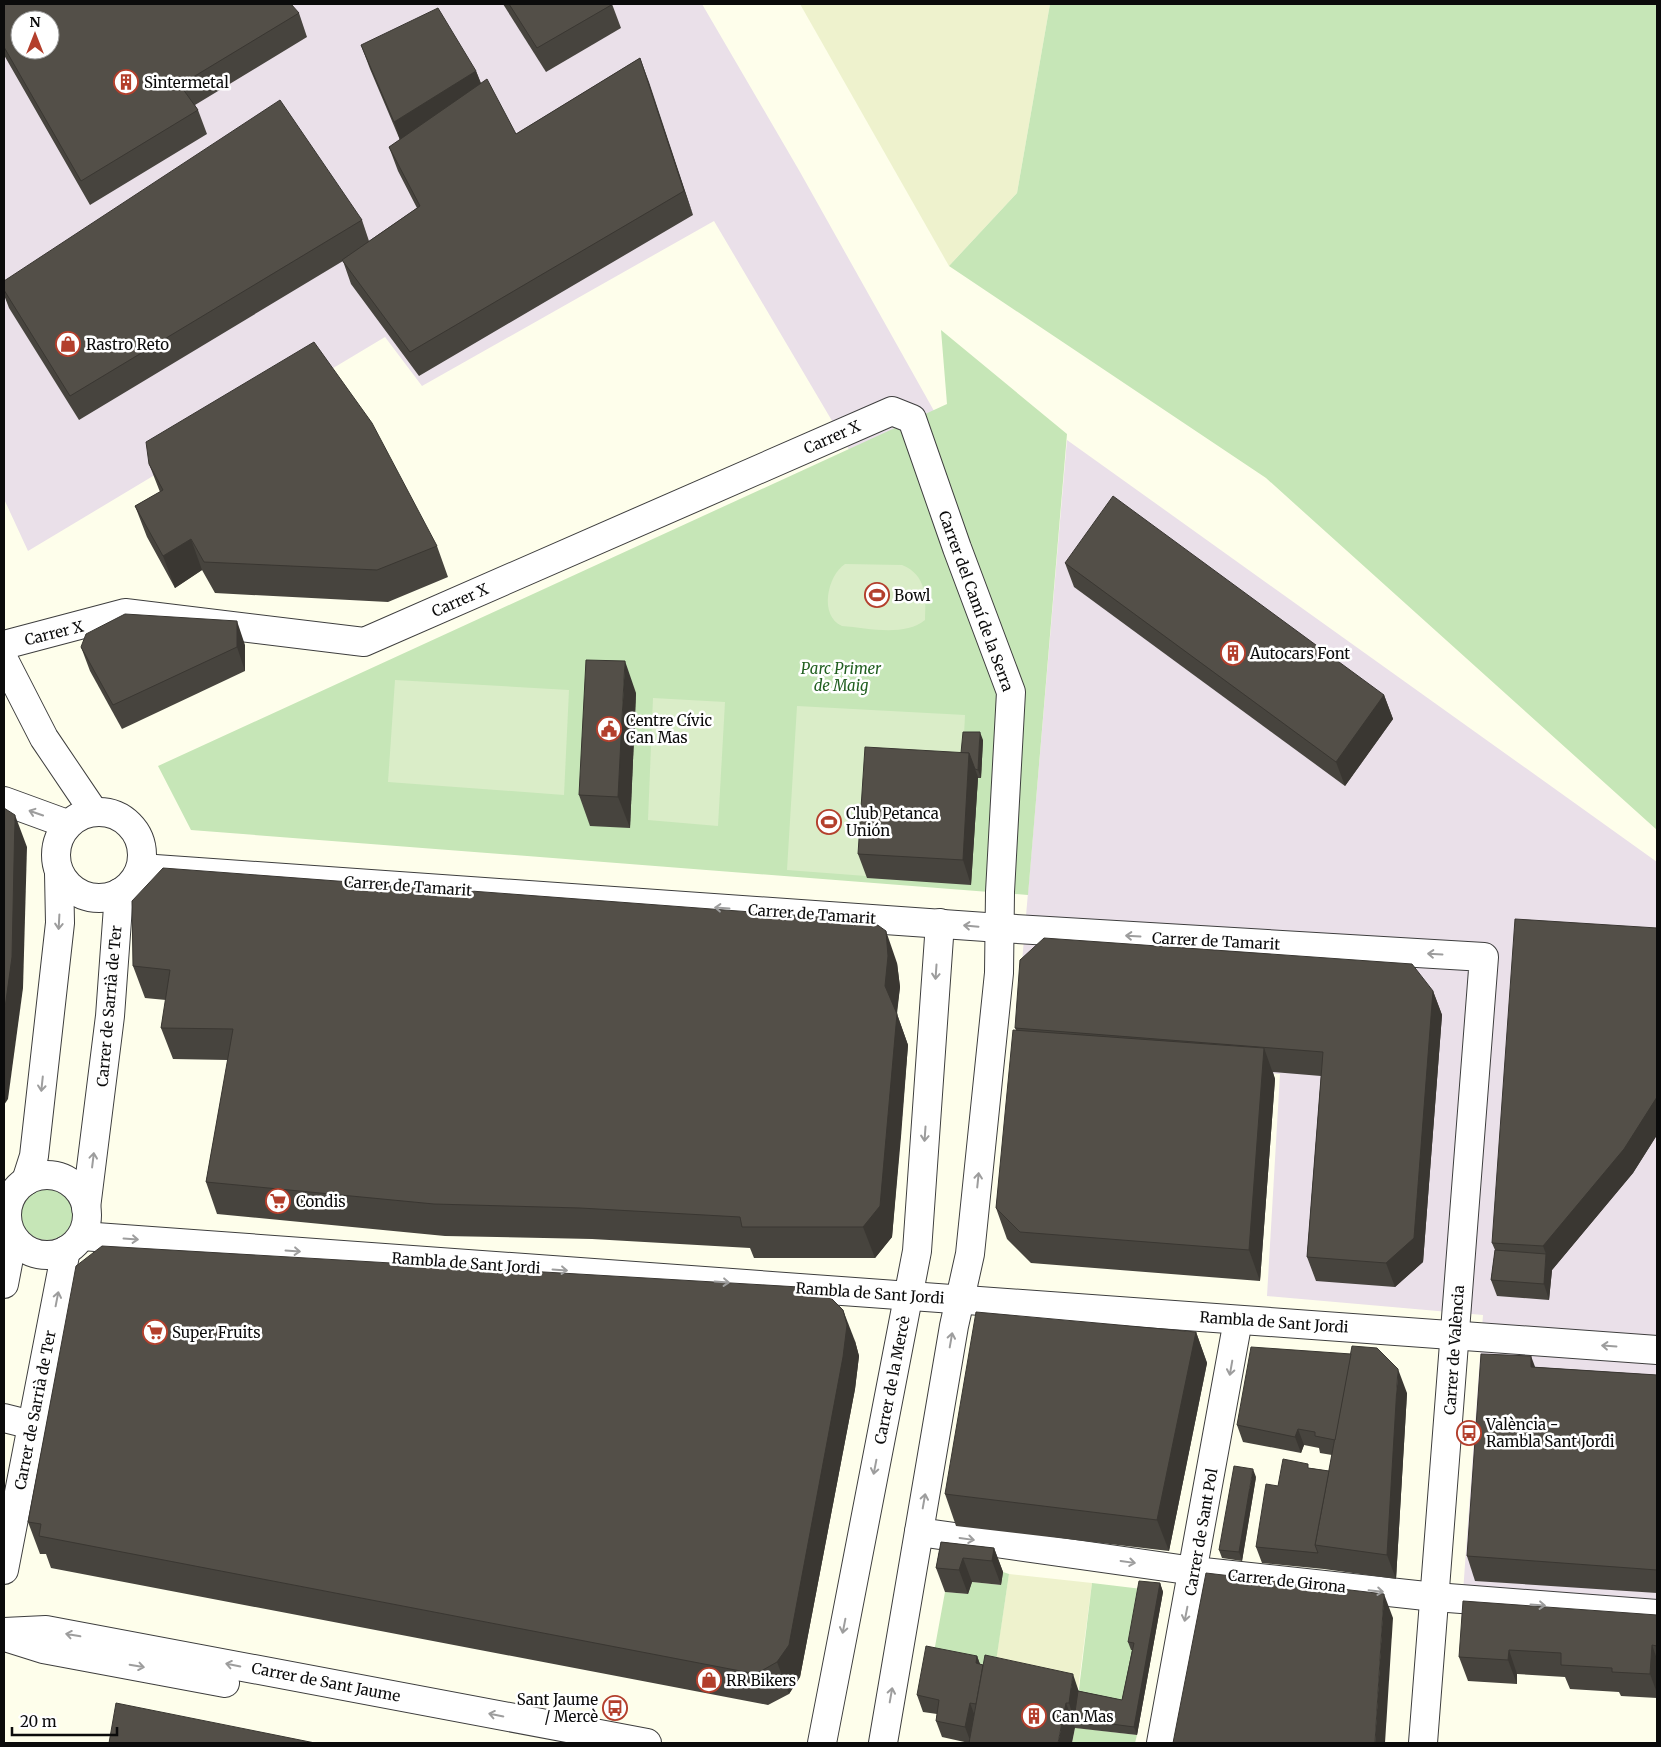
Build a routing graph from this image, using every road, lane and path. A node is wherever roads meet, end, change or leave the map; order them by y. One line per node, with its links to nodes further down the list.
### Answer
1 (892, 411): 2 (street, Carrer X); 11 (street, Carrer del Camí de la Serra)
2 (4, 646)
3 (4, 660): 5 (street)
4 (4, 801): 6 (street, one-way to 4)
5 (94, 812): 6 (street); 7 (street)
6 (67, 824): 8 (street)
7 (141, 868): 9 (street); 10 (street, Carrer de Tamarit, one-way to 7)
8 (59, 873): 9 (street); 13 (street, one-way to 13)
9 (119, 893): 14 (street, Carrer de Sarrià de Ter, one-way to 9)
10 (940, 923): 11 (street, Carrer de Tamarit, one-way to 10); 18 (street, Carrer de la Mercè, one-way to 18)
11 (1000, 928): 12 (street, Carrer de Tamarit, one-way to 11); 19 (street, one-way to 11)
12 (1484, 957): 21 (street, Carrer de València)
13 (13, 1193): 14 (street); 15 (street)
14 (86, 1208): 16 (street)
15 (13, 1238): 16 (street); 17 (street)
16 (74, 1243): 18 (street, Rambla de Sant Jordi, one-way to 18); 24 (street, Carrer de Sarrià de Ter, one-way to 16)
17 (4, 1284)
18 (908, 1296): 19 (street, Rambla de Sant Jordi); 34 (street, Carrer de la Mercè, one-way to 34)
19 (959, 1299): 20 (street, Rambla de Sant Jordi); 25 (street, one-way to 19)
20 (1238, 1320): 21 (street, Rambla de Sant Jordi); 27 (street, Carrer de Sant Pol, one-way to 27)
21 (1455, 1336): 22 (street, Rambla de Sant Jordi, one-way to 21); 28 (street, Carrer de València)
22 (1657, 1350)
23 (4, 1418): 24 (street)
24 (32, 1425): 26 (street, Carrer de Sarrià de Ter)
25 (919, 1532): 27 (street, Carrer de Girona, one-way to 27); 35 (street, one-way to 25)
26 (4, 1570)
27 (1194, 1571): 28 (street, Carrer de Girona, one-way to 28); 36 (street, Carrer de Sant Pol, one-way to 36)
28 (1434, 1597): 29 (street, Carrer de Girona, one-way to 29); 37 (street, Carrer de València)
29 (1657, 1614)
30 (4, 1632): 33 (street, Carrer de Sant Jaume, one-way to 30)
31 (4, 1637): 32 (street, Carrer de Sant Jaume, one-way to 32)
32 (553, 1743)
33 (647, 1743)
34 (822, 1743)
35 (882, 1743)
36 (1161, 1743)
37 (1424, 1743)

